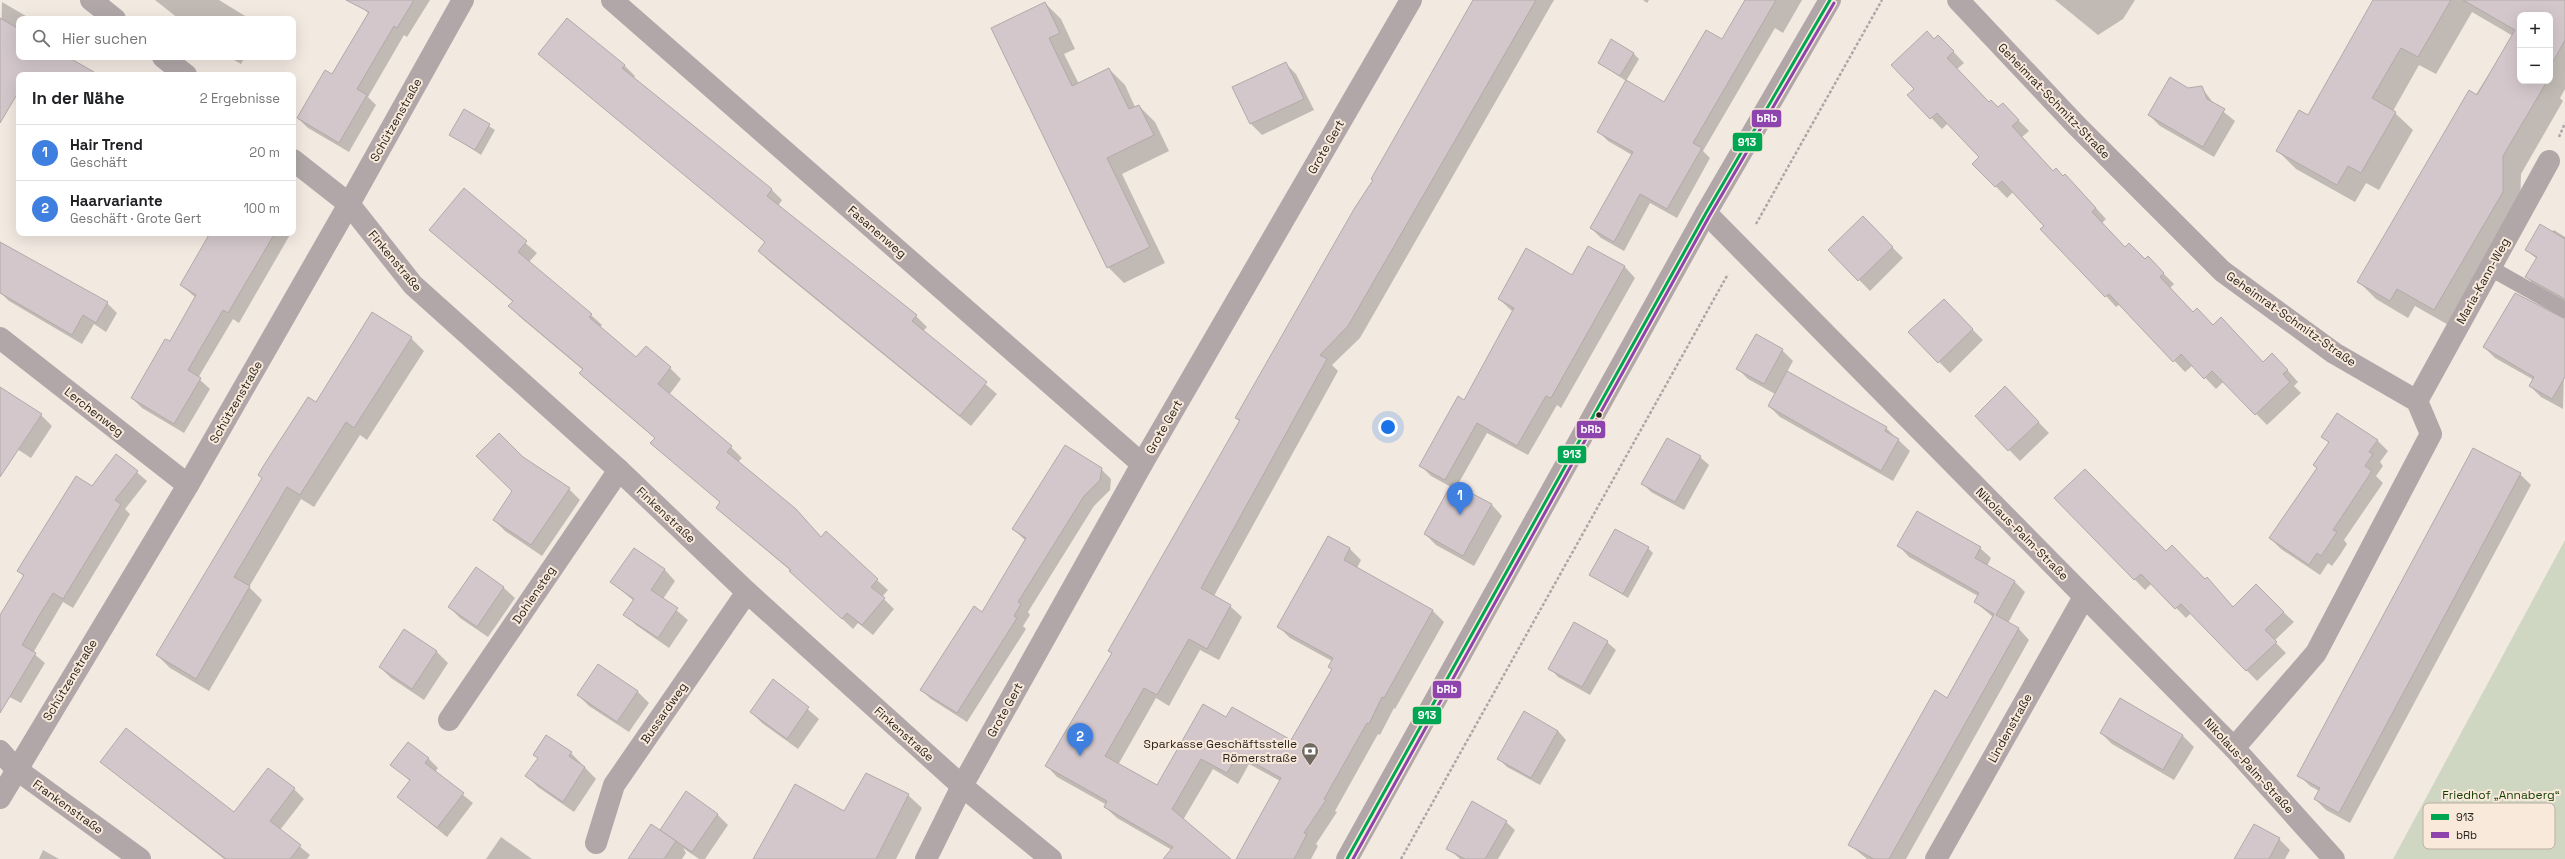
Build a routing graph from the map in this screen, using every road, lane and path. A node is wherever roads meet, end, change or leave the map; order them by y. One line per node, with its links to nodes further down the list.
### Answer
1 (91, 0): 8 (street)
2 (462, 0): 13 (street, Schützenstraße)
3 (612, 0): 20 (street, Fasanenweg)
4 (1411, 0): 20 (street, Grote Gert)
5 (1830, 0): 14 (street)
6 (1882, 0): 15 (path)
7 (1958, 0): 19 (street, Geheimrat-Schmitz-Straße)
8 (111, 16)
9 (167, 60): 10 (street)
10 (182, 72)
11 (2549, 161): 16 (street, Maria-Kann-Weg)
12 (296, 162): 13 (street, Finkenstraße)
13 (350, 204): 21 (street, Finkenstraße); 22 (street, Schützenstraße)
14 (1706, 214): 15 (street, Nikolaus-Palm-Straße); 35 (street)
15 (1741, 250): 24 (street, Nikolaus-Palm-Straße); 36 (path)
16 (2490, 268): 17 (lane); 19 (street, Maria-Kann-Weg)
17 (2565, 310)
18 (0, 338): 22 (street, Lerchenweg)
19 (2417, 401): 26 (street)
20 (1142, 464): 29 (street, Grote Gert)
21 (619, 470): 23 (street, Finkenstraße); 25 (street, Dohlensteg)
22 (188, 485): 28 (street, Schützenstraße)
23 (748, 592): 29 (street, Finkenstraße); 31 (street, Bussardweg)
24 (2084, 598): 26 (street, Nikolaus-Palm-Straße); 37 (street, Lindenstraße)
25 (449, 720)
26 (2234, 748): 38 (street, Nikolaus-Palm-Straße)
27 (0, 751): 28 (street, Frankenstraße)
28 (16, 769): 30 (street, Schützenstraße); 32 (street, Frankenstraße)
29 (962, 786): 33 (street, Grote Gert); 34 (street, Finkenstraße)
30 (0, 798)
31 (596, 843)
32 (140, 859)
33 (926, 859)
34 (1051, 859)
35 (1347, 859)
36 (1401, 859)
37 (1936, 859)
38 (2334, 859)

